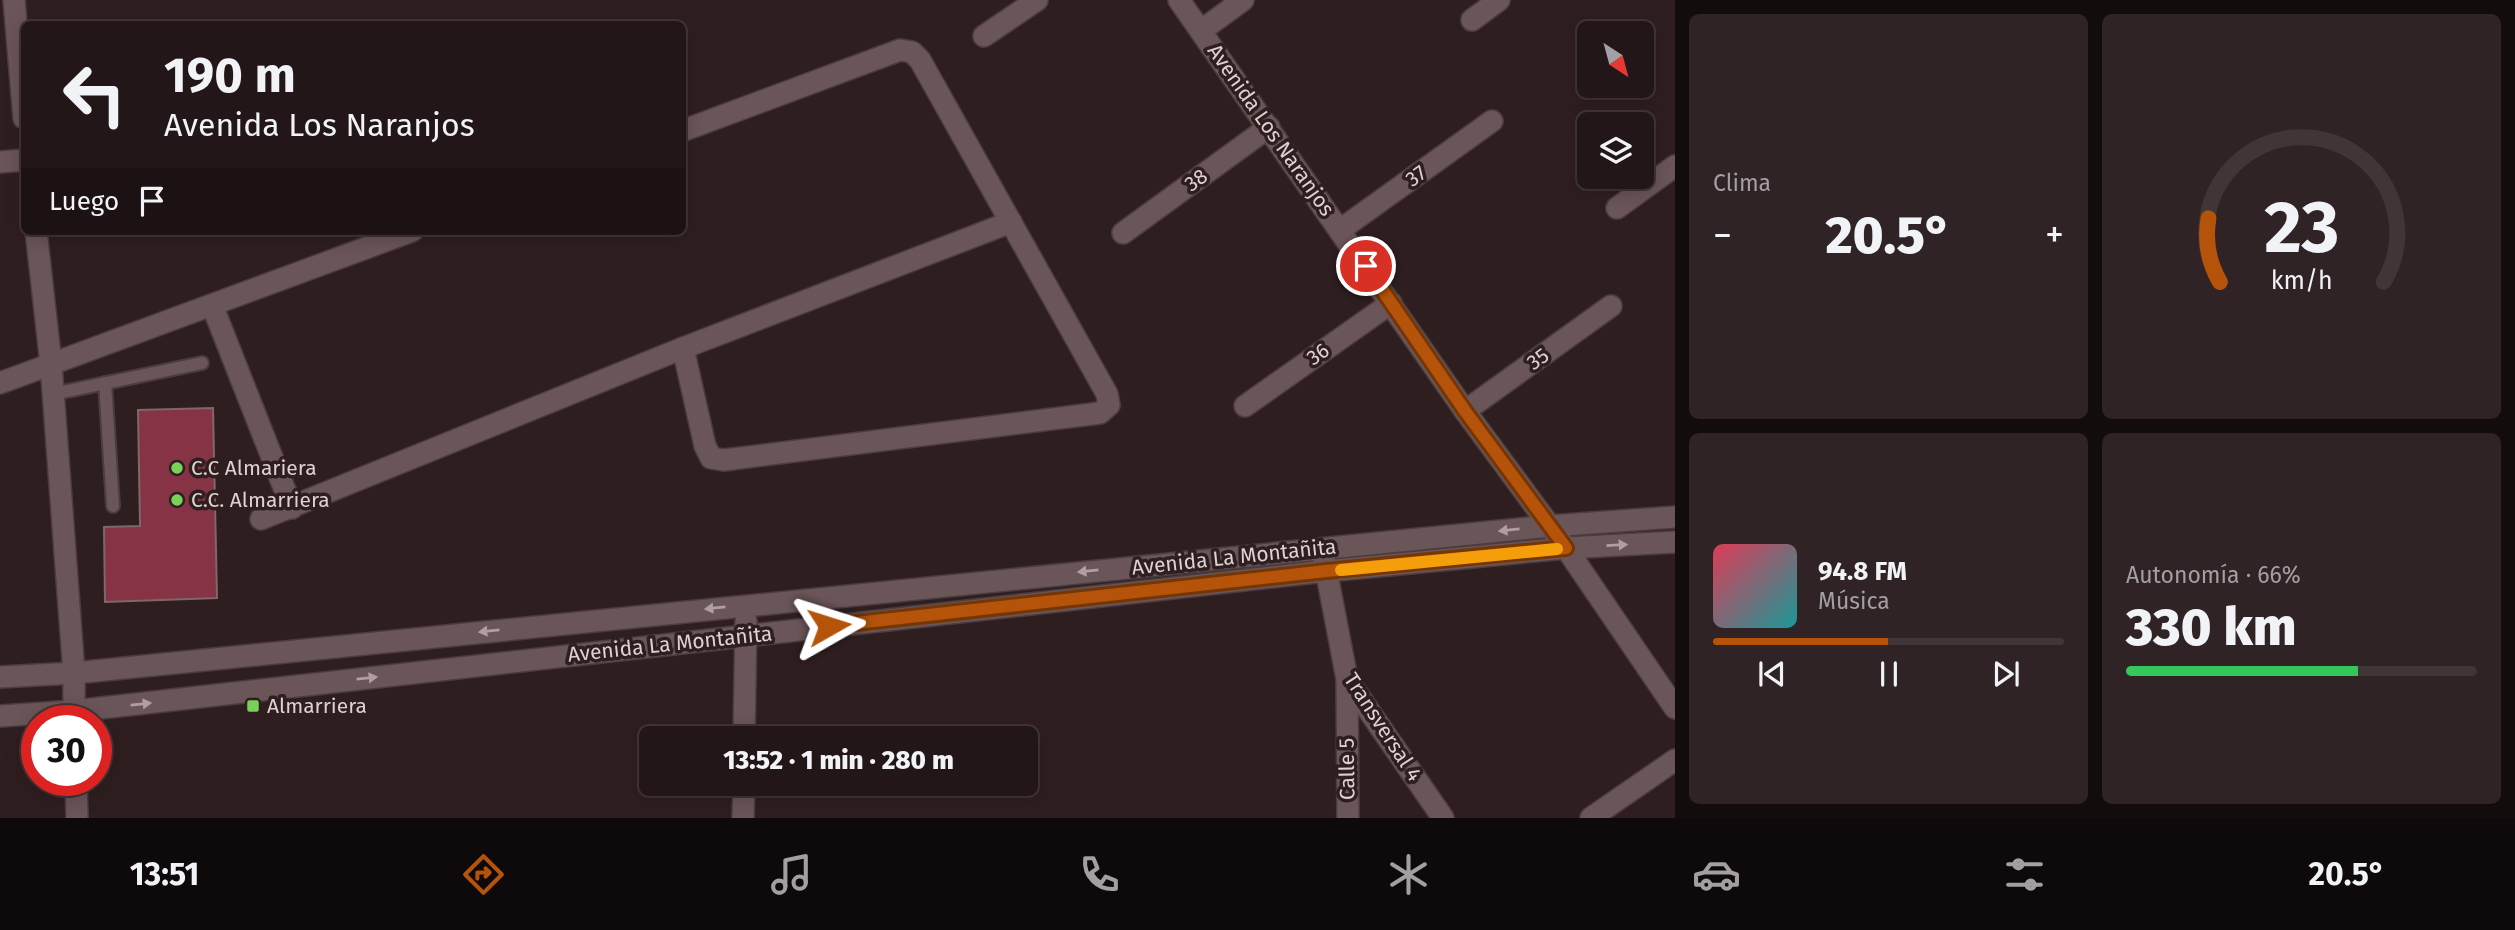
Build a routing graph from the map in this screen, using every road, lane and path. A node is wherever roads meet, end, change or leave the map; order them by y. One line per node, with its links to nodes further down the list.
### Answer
1 (14, 0): 9 (street)
2 (1037, 0): 8 (street)
3 (1179, 0): 7 (street, Avenida Los Naranjos)
4 (1243, 0): 7 (street)
5 (1499, 0): 6 (street)
6 (1472, 20)
7 (1202, 30): 11 (street, Avenida Los Naranjos)
8 (984, 36)
9 (21, 83)
10 (1492, 121): 18 (street, 37)
11 (1269, 127): 18 (street, Avenida Los Naranjos); 19 (street, 38)
12 (686, 130): 17 (street)
13 (21, 160): 14 (street)
14 (0, 162)
15 (1675, 166): 16 (street)
16 (1617, 208)
17 (1011, 222): 25 (street); 25 (street)
18 (1340, 230): 22 (street, Avenida Los Naranjos)
19 (1123, 233)
20 (36, 235): 27 (street)
21 (401, 235): 23 (street)
22 (1391, 303): 31 (street, 36); 32 (street, Avenida Los Naranjos)
23 (212, 305): 27 (street); 34 (street)
24 (1611, 306): 32 (street, 35)
25 (684, 348): 34 (street)
26 (202, 363): 29 (lane)
27 (51, 364): 28 (street); 30 (street)
28 (0, 383)
29 (105, 383): 30 (lane); 33 (lane)
30 (53, 394): 44 (street)
31 (1245, 406)
32 (1465, 411): 37 (street, Avenida Los Naranjos)
33 (113, 506)
34 (292, 508): 36 (street)
35 (1675, 517): 37 (street, Avenida La Montañita)
36 (261, 519)
37 (1550, 526): 39 (street, Avenida La Montañita, one-way to 39); 40 (street, Avenida Los Naranjos)
38 (1675, 542): 40 (street, Avenida La Montañita, one-way to 38)
39 (1322, 548): 41 (street, Transversal 4); 42 (street, Avenida La Montañita, one-way to 42)
40 (1566, 548): 41 (street, Avenida La Montañita); 48 (street, Avenida Los Naranjos)
41 (1326, 571): 43 (street, Avenida La Montañita); 46 (street, Transversal 4)
42 (745, 605): 43 (street); 44 (street, Avenida La Montañita, one-way to 44)
43 (746, 635): 49 (street, Avenida La Montañita, one-way to 43); 52 (street)
44 (74, 673): 45 (street, Avenida La Montañita); 47 (street)
45 (0, 677)
46 (1347, 679): 58 (street, Calle 5); 59 (street, Transversal 4)
47 (74, 705)
48 (1675, 708)
49 (112, 711)
50 (0, 716): 51 (street, Avenida La Montañita)
51 (21, 716)
52 (744, 726)
53 (1675, 760): 60 (street)
54 (76, 796): 56 (street)
55 (744, 796): 57 (street)
56 (77, 818)
57 (743, 818)
58 (1348, 818)
59 (1443, 818)
60 (1591, 818)

